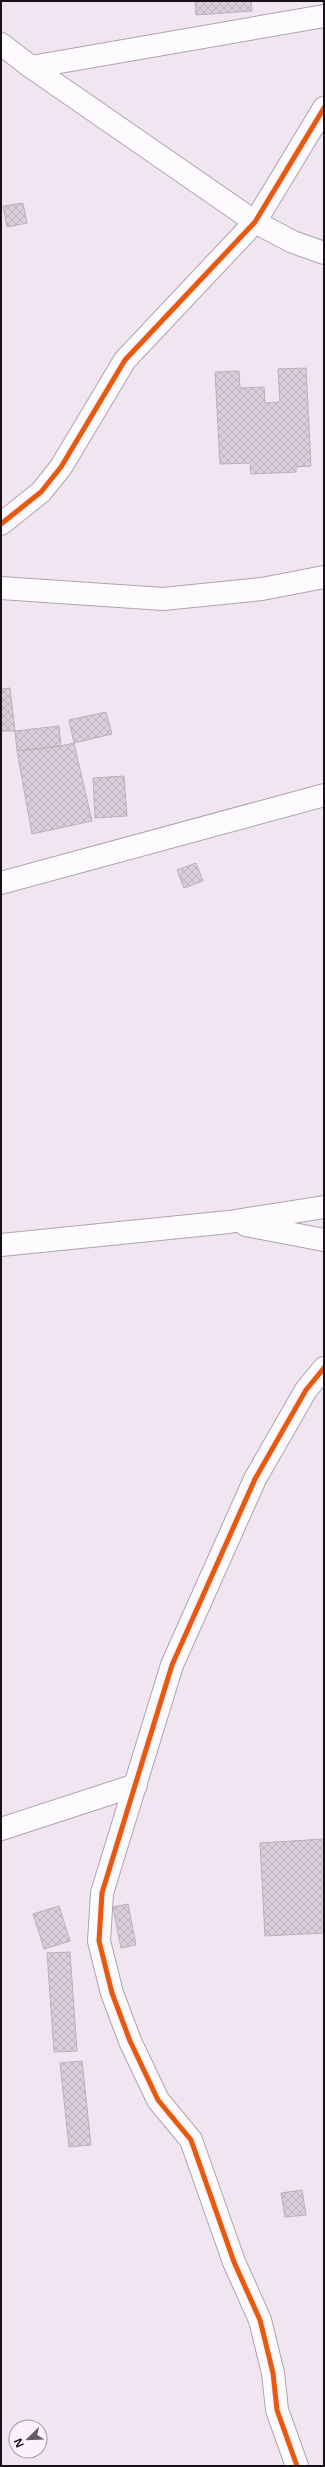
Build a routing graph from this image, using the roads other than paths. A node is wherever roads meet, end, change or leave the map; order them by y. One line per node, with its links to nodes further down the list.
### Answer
1 (324, 16): 3 (street)
2 (1, 44): 3 (street)
3 (31, 68): 5 (street)
4 (324, 108): 5 (street)
5 (255, 222): 6 (street); 7 (street)
6 (324, 253)
7 (1, 524)
8 (324, 577): 9 (street)
9 (1, 588)
10 (324, 795): 11 (street)
11 (1, 883)
12 (324, 1207): 13 (street)
13 (229, 1222): 14 (street); 15 (street)
14 (324, 1240)
15 (1, 1245)
16 (324, 1368): 17 (street)
17 (136, 1785): 18 (street); 19 (street)
18 (1, 1829)
19 (297, 2466)

